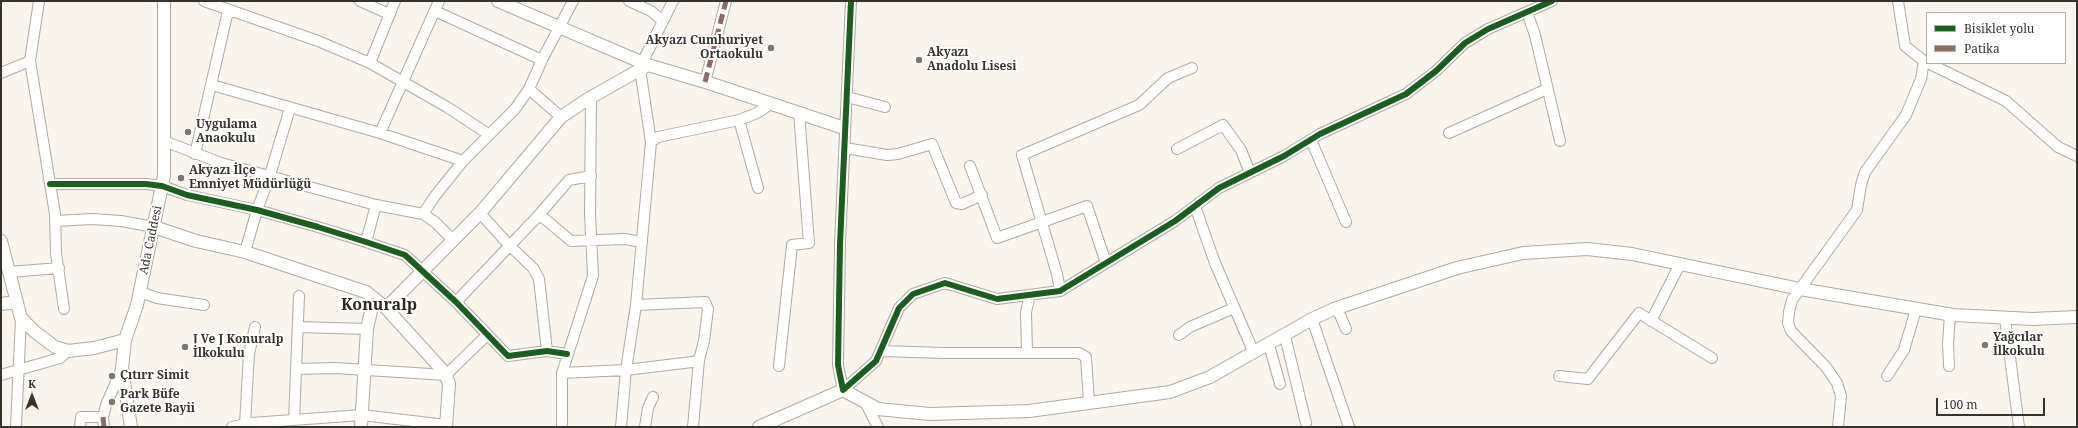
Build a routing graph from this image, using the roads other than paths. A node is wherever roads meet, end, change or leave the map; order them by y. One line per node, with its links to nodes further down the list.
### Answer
1 (39, 1): 22 (street)
2 (164, 1): 47 (main road, Ada Caddesi)
3 (204, 1): 15 (street)
4 (360, 1): 18 (street)
5 (395, 1): 18 (street)
6 (439, 1): 16 (street)
7 (498, 1): 20 (main road)
8 (573, 1): 20 (street)
9 (629, 1): 19 (street)
10 (673, 1): 19 (street)
11 (726, 1): 30 (street)
12 (851, 1): 35 (street)
13 (1552, 1): 17 (street)
14 (1898, 1): 23 (street)
15 (228, 11): 24 (street); 31 (street)
16 (435, 11): 21 (street); 29 (street)
17 (1527, 12): 33 (street); 46 (street)
18 (389, 14): 24 (street)
19 (663, 21): 26 (street)
20 (559, 28): 21 (street); 26 (main road)
21 (542, 60): 32 (street)
22 (30, 61): 28 (street); 59 (street)
23 (1926, 62): 85 (street)
24 (370, 63): 29 (street)
25 (1930, 64): 53 (street)
26 (643, 66): 30 (main road); 34 (main road); 49 (street)
27 (1192, 68): 71 (street)
28 (1, 73)
29 (403, 82): 43 (street); 45 (street)
30 (705, 82): 36 (main road)
31 (212, 85): 38 (street); 52 (street)
32 (529, 89): 40 (street); 45 (street)
33 (1547, 89): 44 (street); 48 (street)
34 (591, 97): 40 (main road); 58 (street)
35 (848, 97): 37 (street); 42 (street)
36 (772, 103): 39 (main road); 41 (street)
37 (885, 107)
38 (290, 108): 43 (street); 57 (street)
39 (799, 112): 42 (main road); 124 (street)
40 (561, 117): 66 (main road)
41 (739, 120): 49 (street); 61 (street)
42 (844, 128): 50 (street)
43 (380, 133): 54 (street)
44 (1449, 133)
45 (488, 134): 54 (street)
46 (1310, 140): 56 (street); 70 (street)
47 (164, 141): 52 (street); 60 (main road, Ada Caddesi)
48 (1560, 141)
49 (651, 142): 77 (street)
50 (844, 148): 62 (street); 137 (street)
51 (1177, 149): 56 (street)
52 (195, 154): 57 (street)
53 (2077, 156)
54 (463, 161): 67 (street)
55 (970, 166): 62 (street)
56 (1250, 172): 64 (street)
57 (270, 175): 63 (street); 65 (street)
58 (591, 176): 68 (street); 75 (street)
59 (50, 184): 60 (street); 69 (street)
60 (162, 186): 65 (street); 72 (main road, Ada Caddesi)
61 (758, 188)
62 (982, 196): 71 (street)
63 (376, 205): 67 (street); 76 (street)
64 (1195, 206): 80 (street); 97 (street)
65 (257, 210): 76 (street); 79 (street)
66 (480, 212): 73 (main road); 78 (street)
67 (424, 214): 73 (street)
68 (538, 216): 75 (street); 78 (street)
69 (55, 221): 72 (street); 82 (street)
70 (1346, 222)
71 (1042, 223): 80 (street); 86 (street)
72 (154, 227): 79 (main road); 87 (main road, Ada Caddesi)
73 (452, 239): 83 (main road)
74 (1, 241): 84 (main road)
75 (592, 241): 77 (street); 121 (street)
76 (366, 242): 83 (street)
77 (642, 242): 95 (street)
78 (509, 245): 92 (street); 118 (street)
79 (245, 252): 90 (main road)
80 (1106, 263): 86 (street)
81 (1680, 264): 85 (main road); 98 (main road); 106 (street)
82 (59, 268): 84 (street); 99 (street)
83 (423, 271): 92 (street); 96 (main road)
84 (9, 272): 91 (main road)
85 (1800, 288): 100 (main road); 160 (street)
86 (1060, 291): 88 (street)
87 (140, 292): 94 (street); 114 (main road, Ada Caddesi)
88 (1030, 295): 117 (street); 119 (street)
89 (299, 296): 108 (street)
90 (374, 298): 96 (main road); 109 (main road)
91 (16, 302): 93 (main road); 103 (main road)
92 (456, 302): 111 (street)
93 (1, 304)
94 (204, 305)
95 (636, 305): 123 (street); 129 (street)
96 (386, 308): 133 (main road)
97 (1234, 308): 112 (street); 120 (street)
98 (1337, 308): 105 (main road); 110 (street)
99 (64, 309)
100 (1916, 309): 101 (main road); 135 (street)
101 (1950, 315): 104 (main road); 125 (street)
102 (2077, 316): 104 (main road)
103 (21, 318): 116 (main road); 128 (street)
104 (2005, 318): 161 (street)
105 (1312, 319): 113 (main road); 159 (street)
106 (1651, 320): 122 (street); 134 (street)
107 (255, 327): 145 (street)
108 (298, 327): 109 (street); 127 (street)
109 (367, 328): 130 (main road)
110 (1346, 329)
111 (487, 335): 118 (street); 133 (street)
112 (1179, 335)
113 (1285, 336): 115 (main road); 144 (street)
114 (125, 340): 116 (main road); 126 (main road, Ada Caddesi)
115 (1269, 345): 120 (main road); 136 (street)
116 (68, 350): 128 (street)
117 (881, 350): 119 (street); 137 (street)
118 (547, 351): 121 (street)
119 (1027, 352): 140 (street)
120 (1254, 353): 140 (main road)
121 (567, 354): 131 (street)
122 (1712, 358)
123 (699, 360): 129 (street); 156 (street)
124 (779, 366)
125 (1949, 366)
126 (122, 368): 143 (street); 150 (main road, Ada Caddesi)
127 (296, 369): 130 (street); 142 (street)
128 (19, 370): 132 (street); 148 (street)
129 (626, 370): 131 (street); 154 (street)
130 (364, 371): 133 (street); 141 (main road)
131 (562, 373): 153 (street)
132 (1, 375)
133 (446, 375): 147 (main road)
134 (1559, 376)
135 (1887, 376)
136 (1280, 384)
137 (843, 390): 139 (main road); 157 (main road)
138 (653, 397): 155 (street)
139 (865, 402): 140 (main road); 158 (street)
140 (1089, 402)
141 (362, 414): 142 (street); 147 (street); 152 (main road)
142 (294, 420): 146 (street)
143 (104, 422): 149 (street)
144 (1306, 423)
145 (245, 424): 146 (street); 151 (street)
146 (271, 424)
147 (446, 426)
148 (16, 427)
149 (80, 427)
150 (131, 427)
151 (232, 427)
152 (361, 427)
153 (562, 427)
154 (621, 427)
155 (645, 427)
156 (693, 427)
157 (760, 427)
158 (878, 427)
159 (1349, 427)
160 (1838, 427)
161 (2019, 427)

